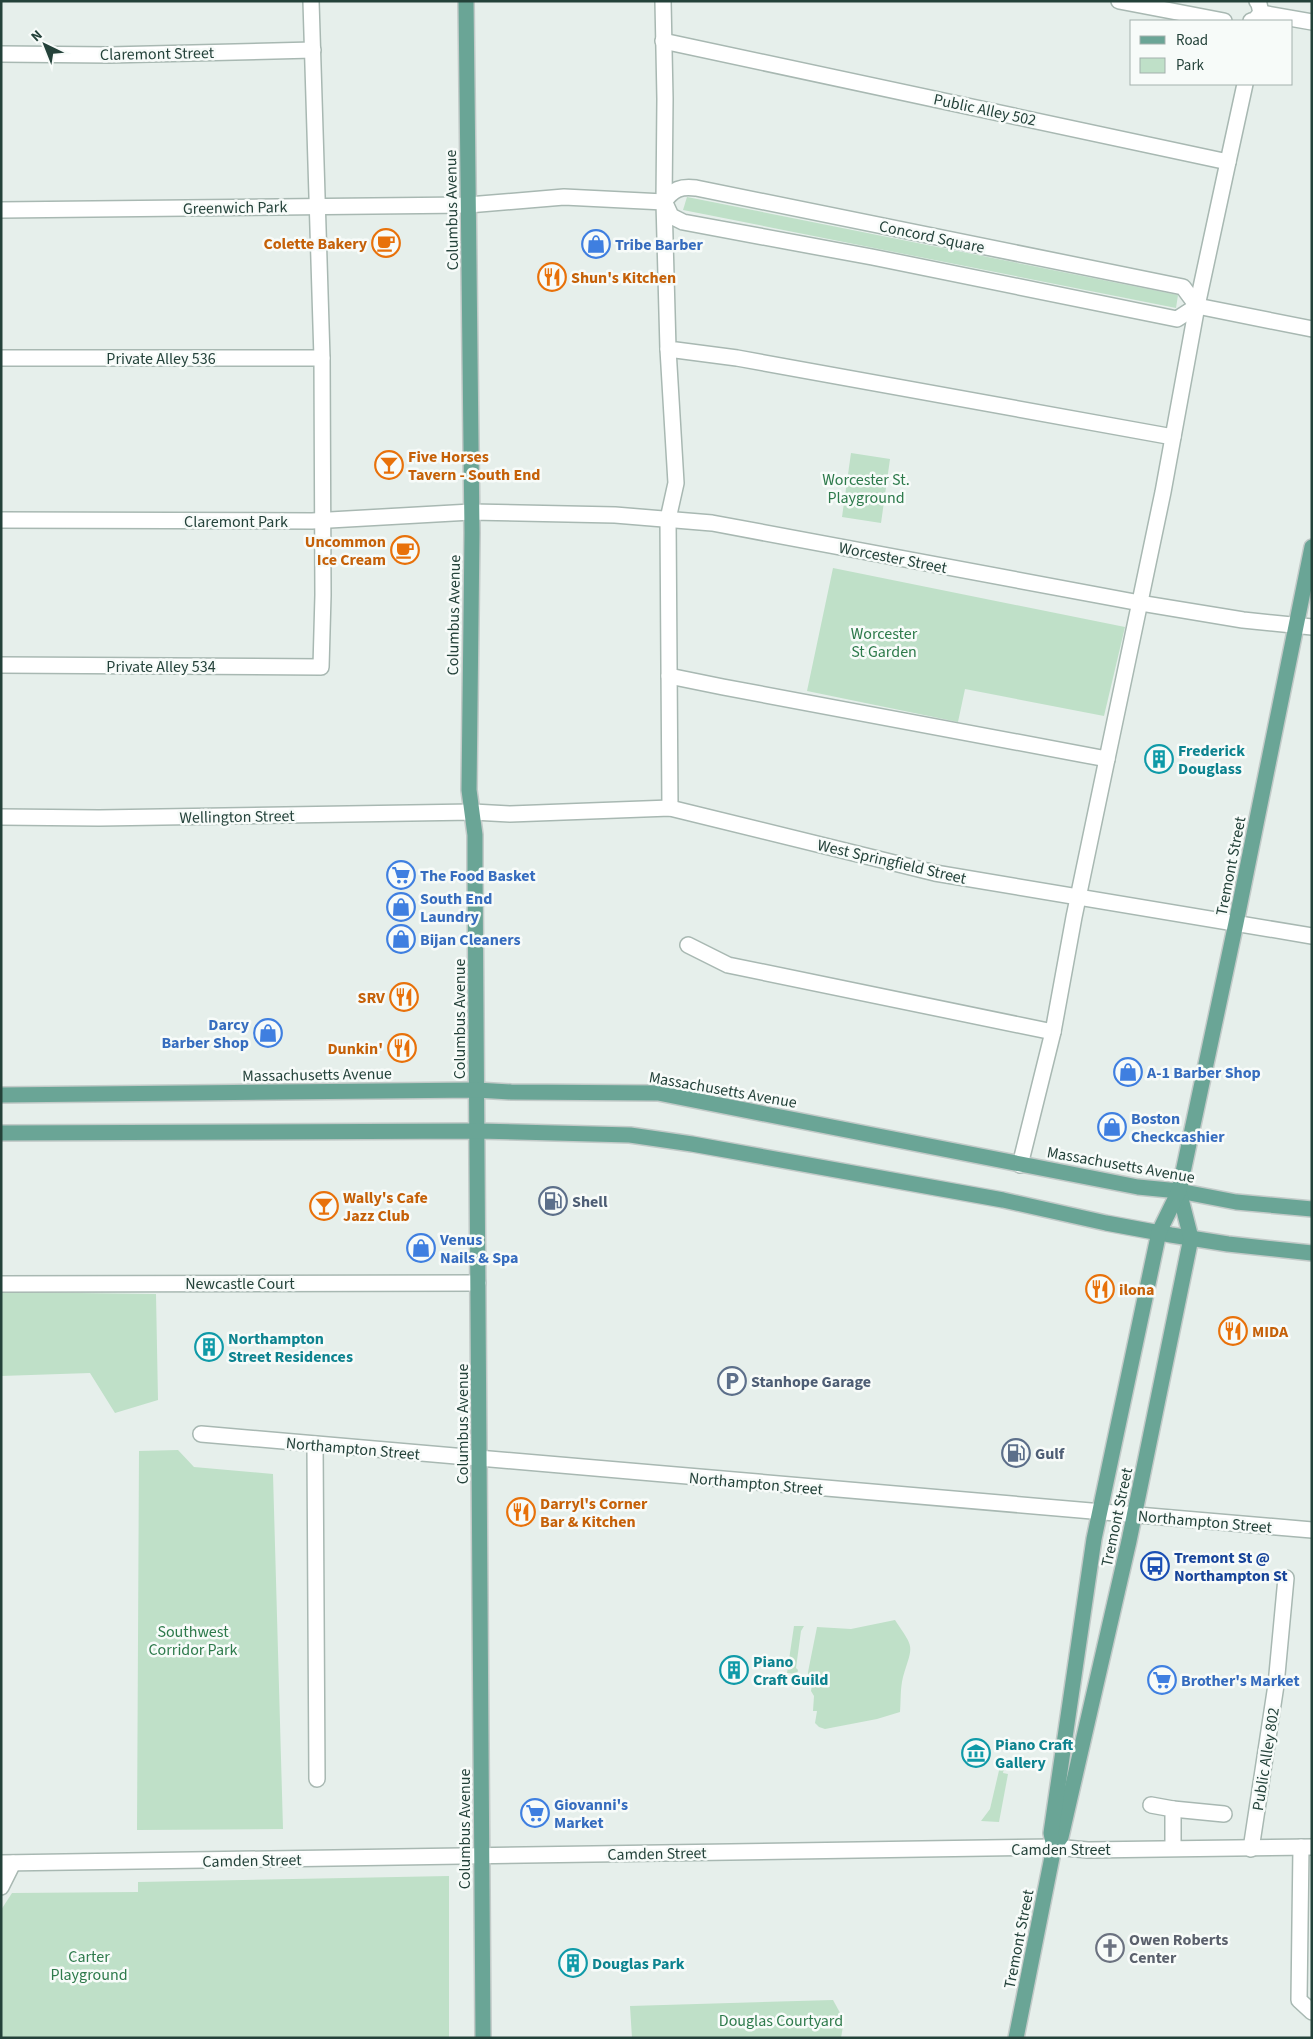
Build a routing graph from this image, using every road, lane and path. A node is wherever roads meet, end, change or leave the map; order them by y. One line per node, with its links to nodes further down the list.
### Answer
1 (311, 1): 9 (street)
2 (466, 1): 14 (main road, Columbus Avenue)
3 (663, 1): 8 (street)
4 (1119, 1): 6 (street)
5 (1258, 12): 7 (street)
6 (1219, 20)
7 (1312, 22)
8 (663, 40): 12 (street, Public Alley 502); 13 (street)
9 (313, 50): 10 (street, Claremont Street); 15 (street)
10 (1, 54)
11 (1245, 85): 12 (street)
12 (1228, 162): 17 (street)
13 (664, 202): 14 (street); 17 (street, Concord Square); 17 (street, Concord Square); 19 (street)
14 (468, 205): 15 (street, Greenwich Park); 23 (main road, Columbus Avenue)
15 (318, 207): 16 (street, Greenwich Park); 21 (street)
16 (1, 210)
17 (1197, 306): 18 (street); 22 (street)
18 (1312, 329)
19 (668, 349): 22 (street); 24 (street)
20 (1, 358): 21 (street, Private Alley 536)
21 (322, 358): 26 (street)
22 (1173, 437): 28 (street)
23 (471, 512): 24 (street, Worcester Street); 26 (street, Claremont Park); 34 (main road, Columbus Avenue)
24 (668, 519): 28 (street, Worcester Street); 31 (street)
25 (1, 520): 26 (street, Claremont Park)
26 (321, 520): 30 (street, Private Alley 534)
27 (1312, 547): 29 (main road, Tremont Street)
28 (1140, 604): 29 (street, Worcester Street); 32 (street)
29 (1304, 626): 37 (main road, Tremont Street)
30 (1, 665)
31 (669, 676): 32 (street); 33 (street)
32 (1108, 759): 36 (street)
33 (670, 808): 34 (street, West Springfield Street); 36 (street, West Springfield Street)
34 (473, 812): 35 (street, Wellington Street); 41 (main road, Columbus Avenue)
35 (1, 817)
36 (1078, 898): 37 (street, West Springfield Street); 40 (street)
37 (1236, 924): 38 (street, West Springfield Street); 46 (main road, Tremont Street)
38 (1312, 936)
39 (688, 945): 40 (street)
40 (1053, 1032): 45 (street)
41 (477, 1090): 42 (main road, Massachusetts Avenue); 43 (main road, Columbus Avenue); 45 (main road, Massachusetts Avenue)
42 (1, 1096)
43 (478, 1131): 44 (main road); 48 (main road); 51 (main road, Columbus Avenue)
44 (1, 1133)
45 (1020, 1165): 46 (main road, Massachusetts Avenue)
46 (1179, 1191): 47 (main road, Massachusetts Avenue); 48 (main road, Tremont Street); 49 (main road, Tremont Street)
47 (1312, 1208)
48 (1159, 1232): 49 (main road); 56 (main road, Tremont Street)
49 (1191, 1238): 50 (main road); 57 (main road, Tremont Street)
50 (1312, 1253)
51 (478, 1283): 52 (street, Newcastle Court); 55 (main road, Columbus Avenue)
52 (1, 1284)
53 (201, 1434): 54 (street, Northampton Street)
54 (315, 1444): 55 (street, Northampton Street); 60 (street)
55 (480, 1458): 56 (street, Northampton Street); 68 (main road, Columbus Avenue)
56 (1100, 1512): 57 (street, Northampton Street); 64 (main road, Tremont Street)
57 (1134, 1515): 58 (street, Northampton Street); 64 (main road, Tremont Street)
58 (1312, 1530)
59 (1286, 1578): 67 (street, Public Alley 802)
60 (317, 1779)
61 (1151, 1805): 62 (street)
62 (1173, 1809): 63 (street); 65 (street)
63 (1224, 1814)
64 (1054, 1847): 65 (street, Camden Street); 68 (street, Camden Street); 73 (main road, Tremont Street)
65 (1173, 1847): 67 (street, Camden Street)
66 (1306, 1847): 67 (street, Camden Street); 71 (street)
67 (1251, 1849)
68 (482, 1856): 69 (street, Camden Street); 72 (main road, Columbus Avenue)
69 (7, 1863): 70 (street)
70 (1, 1887)
71 (1312, 2012)
72 (483, 2038)
73 (1016, 2038)

